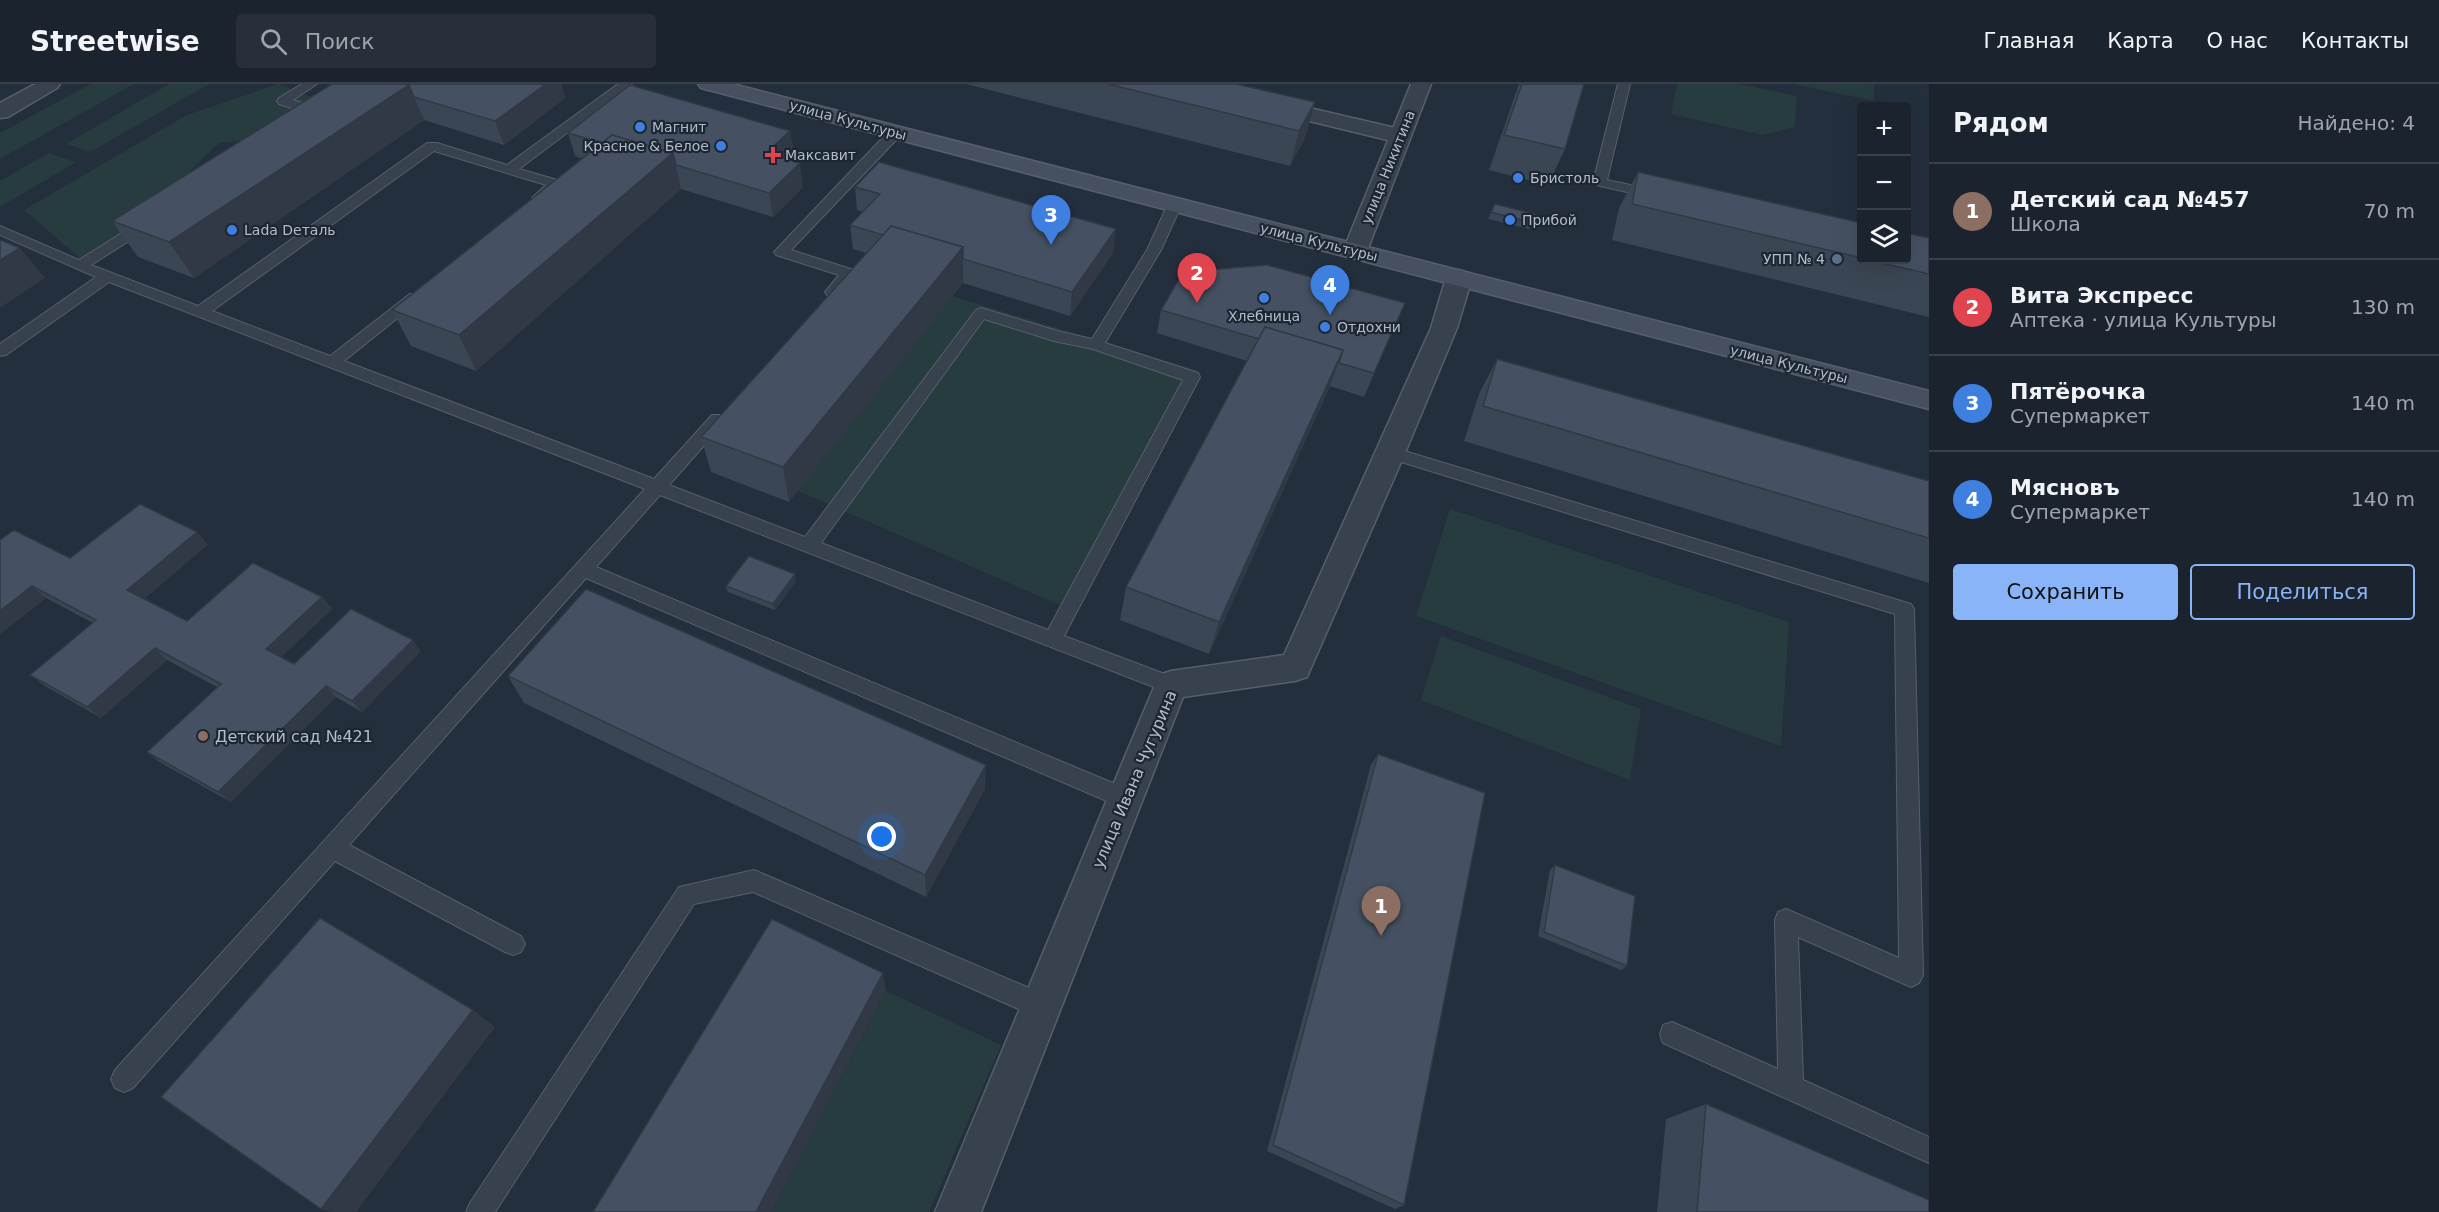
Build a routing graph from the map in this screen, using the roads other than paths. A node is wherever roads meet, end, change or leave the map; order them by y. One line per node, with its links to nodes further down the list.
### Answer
1 (50, 84): 8 (street)
2 (311, 84): 9 (lane)
3 (626, 84): 12 (lane)
4 (708, 84): 10 (main road, улица Культуры)
5 (1180, 84): 11 (street)
6 (1421, 84): 11 (street, улица Никитина)
7 (1624, 84): 13 (lane)
8 (0, 112)
9 (301, 126)
10 (895, 132): 15 (main road, улица Культуры); 23 (lane)
11 (1400, 136): 18 (street, улица Никитина)
12 (509, 170): 14 (lane); 24 (lane)
13 (1665, 196)
14 (528, 206)
15 (1174, 206): 18 (main road, улица Культуры); 25 (lane)
16 (160, 215): 19 (lane)
17 (0, 230): 19 (lane)
18 (1355, 251): 21 (main road, улица Культуры)
19 (80, 266): 20 (lane)
20 (108, 276): 24 (lane); 26 (lane)
21 (1459, 278): 28 (main road, улица Культуры); 30 (street, улица Ивана Чугурина)
22 (426, 288): 27 (lane)
23 (825, 300)
24 (200, 312): 27 (lane)
25 (1095, 345): 32 (lane); 34 (lane)
26 (0, 351)
27 (332, 362): 31 (lane)
28 (1929, 400)
29 (729, 407): 31 (lane)
30 (1391, 453): 35 (street, улица Ивана Чугурина); 42 (lane)
31 (657, 487): 32 (lane); 33 (lane)
32 (809, 545): 34 (lane)
33 (583, 569): 36 (lane); 37 (lane)
34 (1053, 639): 35 (lane)
35 (1171, 685): 36 (street, улица Ивана Чугурина)
36 (1125, 798): 39 (street, улица Ивана Чугурина)
37 (332, 848): 38 (lane); 41 (lane)
38 (513, 944)
39 (1041, 1006): 44 (lane); 45 (street, улица Ивана Чугурина)
40 (1672, 1034): 42 (lane)
41 (124, 1079)
42 (1791, 1088): 43 (lane)
43 (1929, 1150)
44 (479, 1212)
45 (958, 1212)

